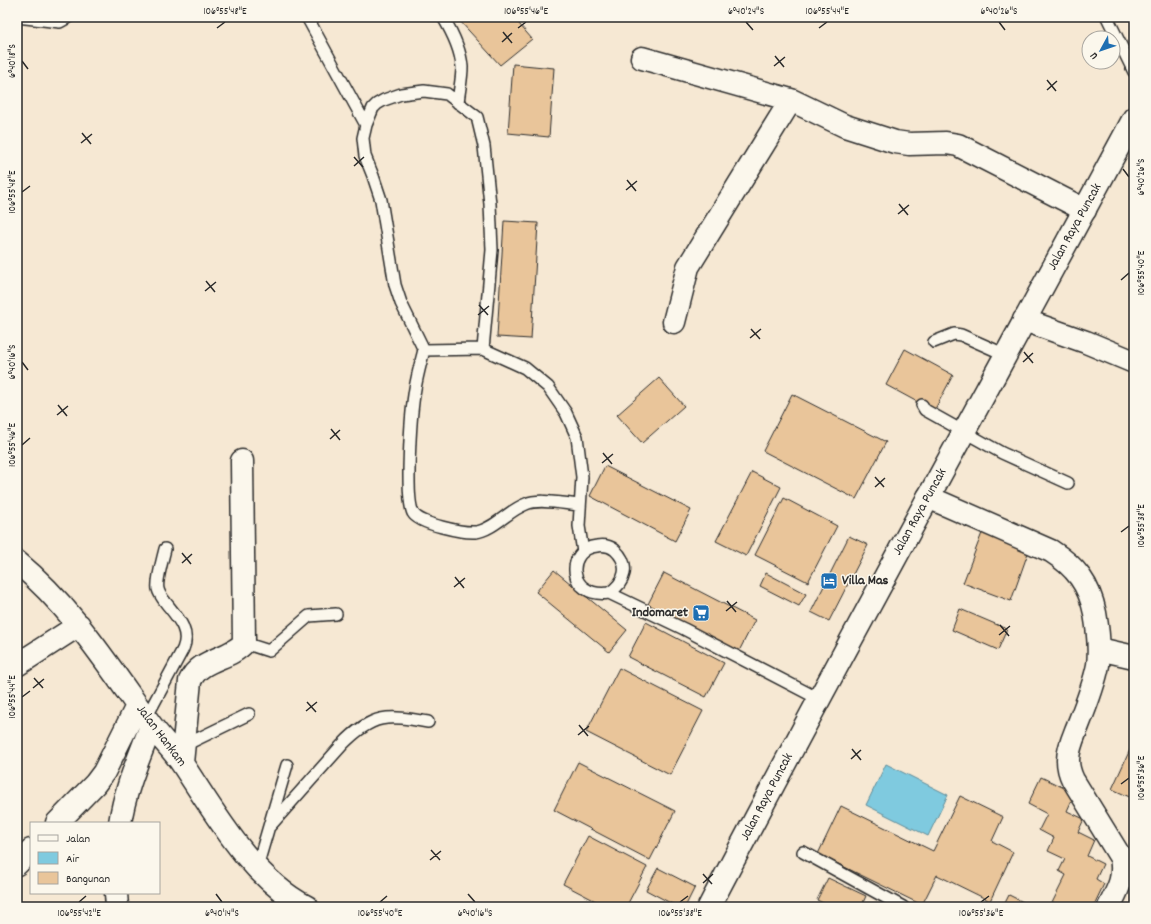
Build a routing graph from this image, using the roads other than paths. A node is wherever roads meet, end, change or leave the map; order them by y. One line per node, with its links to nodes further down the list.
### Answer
1 (17, 17): 2 (lane)
2 (69, 17)
3 (307, 17): 11 (lane)
4 (443, 17): 9 (lane)
5 (1107, 17): 7 (lane)
6 (642, 58): 8 (main road)
7 (1134, 72)
8 (791, 100): 12 (main road); 14 (main road)
9 (458, 103): 11 (lane); 16 (lane)
10 (1134, 118): 12 (main road, Jalan Raya Puncak)
11 (366, 125): 17 (lane)
12 (1085, 210): 13 (main road, Jalan Raya Puncak)
13 (1024, 320): 18 (main road, Jalan Raya Puncak); 19 (main road)
14 (674, 322)
15 (934, 342): 18 (lane)
16 (483, 349): 17 (lane); 25 (lane)
17 (424, 350): 25 (lane)
18 (1006, 355): 21 (main road, Jalan Raya Puncak)
19 (1134, 362)
20 (922, 405): 21 (lane)
21 (964, 433): 23 (lane); 24 (main road, Jalan Raya Puncak)
22 (242, 461): 32 (main road)
23 (1068, 483)
24 (928, 497): 33 (main road); 36 (main road, Jalan Raya Puncak)
25 (580, 505): 27 (lane)
26 (165, 549): 38 (lane)
27 (582, 552): 29 (lane); 29 (lane)
28 (17, 562): 31 (main road, Jalan Hankam)
29 (608, 593): 36 (lane)
30 (336, 614): 32 (lane)
31 (79, 625): 35 (main road); 38 (main road, Jalan Hankam)
32 (244, 643): 40 (main road)
33 (1099, 649): 34 (main road); 54 (main road)
34 (1134, 657)
35 (17, 665)
36 (819, 698): 52 (main road, Jalan Raya Puncak)
37 (249, 714): 40 (lane)
38 (145, 717): 40 (main road, Jalan Hankam); 42 (main road); 43 (main road)
39 (428, 722): 44 (lane)
40 (183, 754): 48 (main road, Jalan Hankam)
41 (287, 765): 44 (lane)
42 (58, 822)
43 (120, 822)
44 (269, 827): 48 (lane)
45 (30, 851): 47 (main road)
46 (803, 852): 53 (lane)
47 (17, 864)
48 (257, 867): 51 (main road, Jalan Hankam)
49 (116, 894): 50 (main road)
50 (117, 907)
51 (307, 907)
52 (709, 907)
53 (903, 907)
54 (1110, 907)

